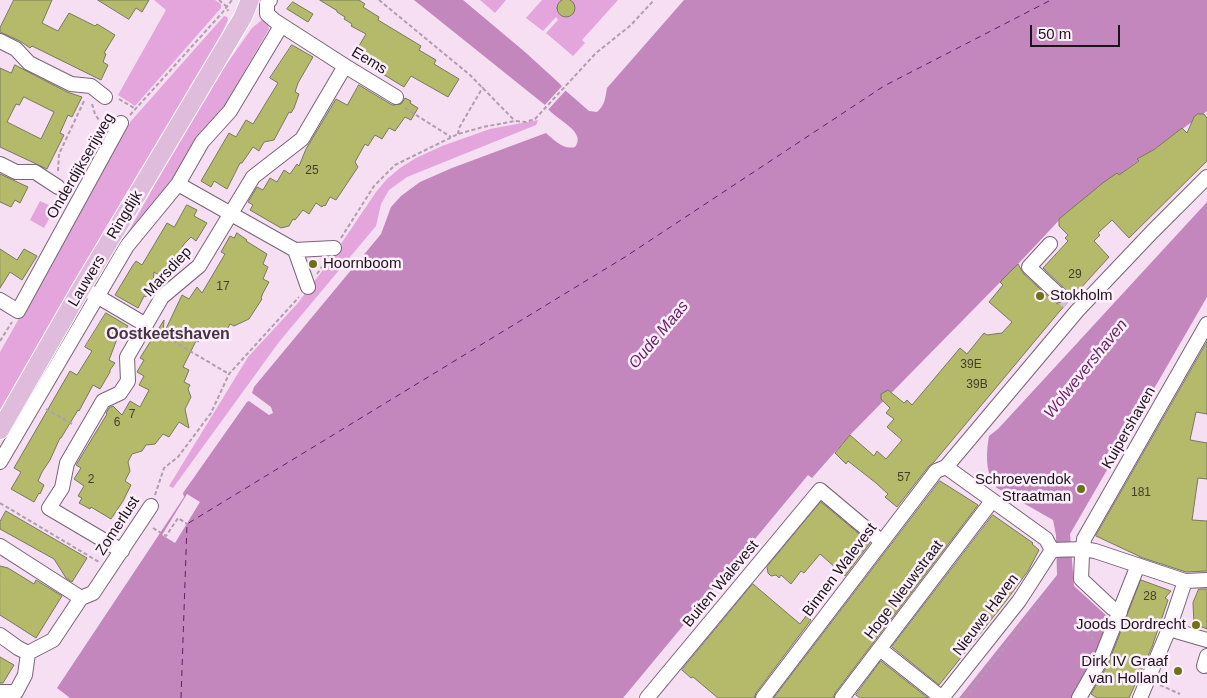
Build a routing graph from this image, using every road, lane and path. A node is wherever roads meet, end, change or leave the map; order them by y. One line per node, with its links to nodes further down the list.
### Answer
1 (219, 0): 5 (path)
2 (244, 0): 5 (path, Onderdijkserijweg); 27 (main road, Ringdijk)
3 (379, 0): 10 (path)
4 (654, 0): 14 (path, Zomerlust)
5 (227, 7): 13 (path, Onderdijkserijweg)
6 (268, 7): 7 (street, Eems)
7 (281, 26): 9 (street, Eems); 20 (street, Lauwers)
8 (0, 41): 11 (street)
9 (345, 66): 12 (street, Eems); 22 (street, Marsdiep)
10 (483, 88): 14 (path); 16 (path)
11 (105, 97): 13 (path)
12 (396, 97): 17 (path)
13 (136, 109): 15 (path, Onderdijkserijweg)
14 (515, 121): 16 (path, Zomerlust)
15 (119, 129): 21 (path); 30 (street, Onderdijkserijweg)
16 (458, 134): 17 (path, Zomerlust)
17 (451, 137): 24 (path, Zomerlust)
18 (0, 164): 21 (street)
19 (1207, 177): 29 (street)
20 (178, 184): 22 (street); 27 (street, Lauwers)
21 (58, 187)
22 (231, 213): 25 (street); 31 (street, Marsdiep)
23 (1050, 244): 29 (street)
24 (334, 248): 25 (street); 26 (path, Zomerlust)
25 (294, 250): 26 (street)
26 (308, 287): 34 (path, Zomerlust)
27 (89, 291): 31 (street); 35 (street, Lauwers); 36 (main road, Ringdijk)
28 (0, 300): 30 (street)
29 (1068, 303): 39 (street)
30 (18, 311): 33 (path)
31 (146, 324): 34 (path); 37 (street, Marsdiep)
32 (1207, 324): 49 (street, Kuipershaven)
33 (0, 341)
34 (229, 374): 42 (path, Zomerlust)
35 (35, 403): 37 (path); 38 (street, Lauwers)
36 (0, 430)
37 (85, 432): 48 (street, Marsdiep)
38 (0, 462)
39 (946, 467): 40 (street); 45 (street, Binnen Walevest)
40 (992, 501): 47 (street); 62 (street, Hoge Nieuwstraat)
41 (0, 503): 51 (path)
42 (151, 506): 48 (street, Zomerlust)
43 (187, 524): 44 (path)
44 (156, 530)
45 (882, 542): 67 (street, Buiten Walevest); 68 (street, Binnen Walevest)
46 (0, 546): 55 (street)
47 (1054, 550): 49 (street); 70 (street, Nieuwe Haven)
48 (122, 551): 51 (street, Zomerlust)
49 (1080, 551): 50 (street); 56 (street, Kuipershaven)
50 (1138, 565): 53 (street); 56 (street)
51 (110, 568): 55 (street, Zomerlust)
52 (1207, 580): 53 (street)
53 (1185, 581): 58 (street)
54 (1045, 596): 71 (path)
55 (81, 598): 63 (street, Zomerlust)
56 (1120, 612): 72 (street)
57 (1072, 619): 61 (path)
58 (1170, 629): 60 (street); 64 (street)
59 (0, 635): 63 (street)
60 (1207, 640)
61 (1097, 642)
62 (880, 649): 69 (street, Hoge Nieuwstraat); 70 (street)
63 (28, 653): 65 (street)
64 (1149, 680): 66 (path); 73 (street)
65 (0, 692)
66 (1180, 694)
67 (647, 698)
68 (763, 698)
69 (842, 698)
70 (942, 698)
71 (966, 698)
72 (1080, 698)
73 (1140, 698)

